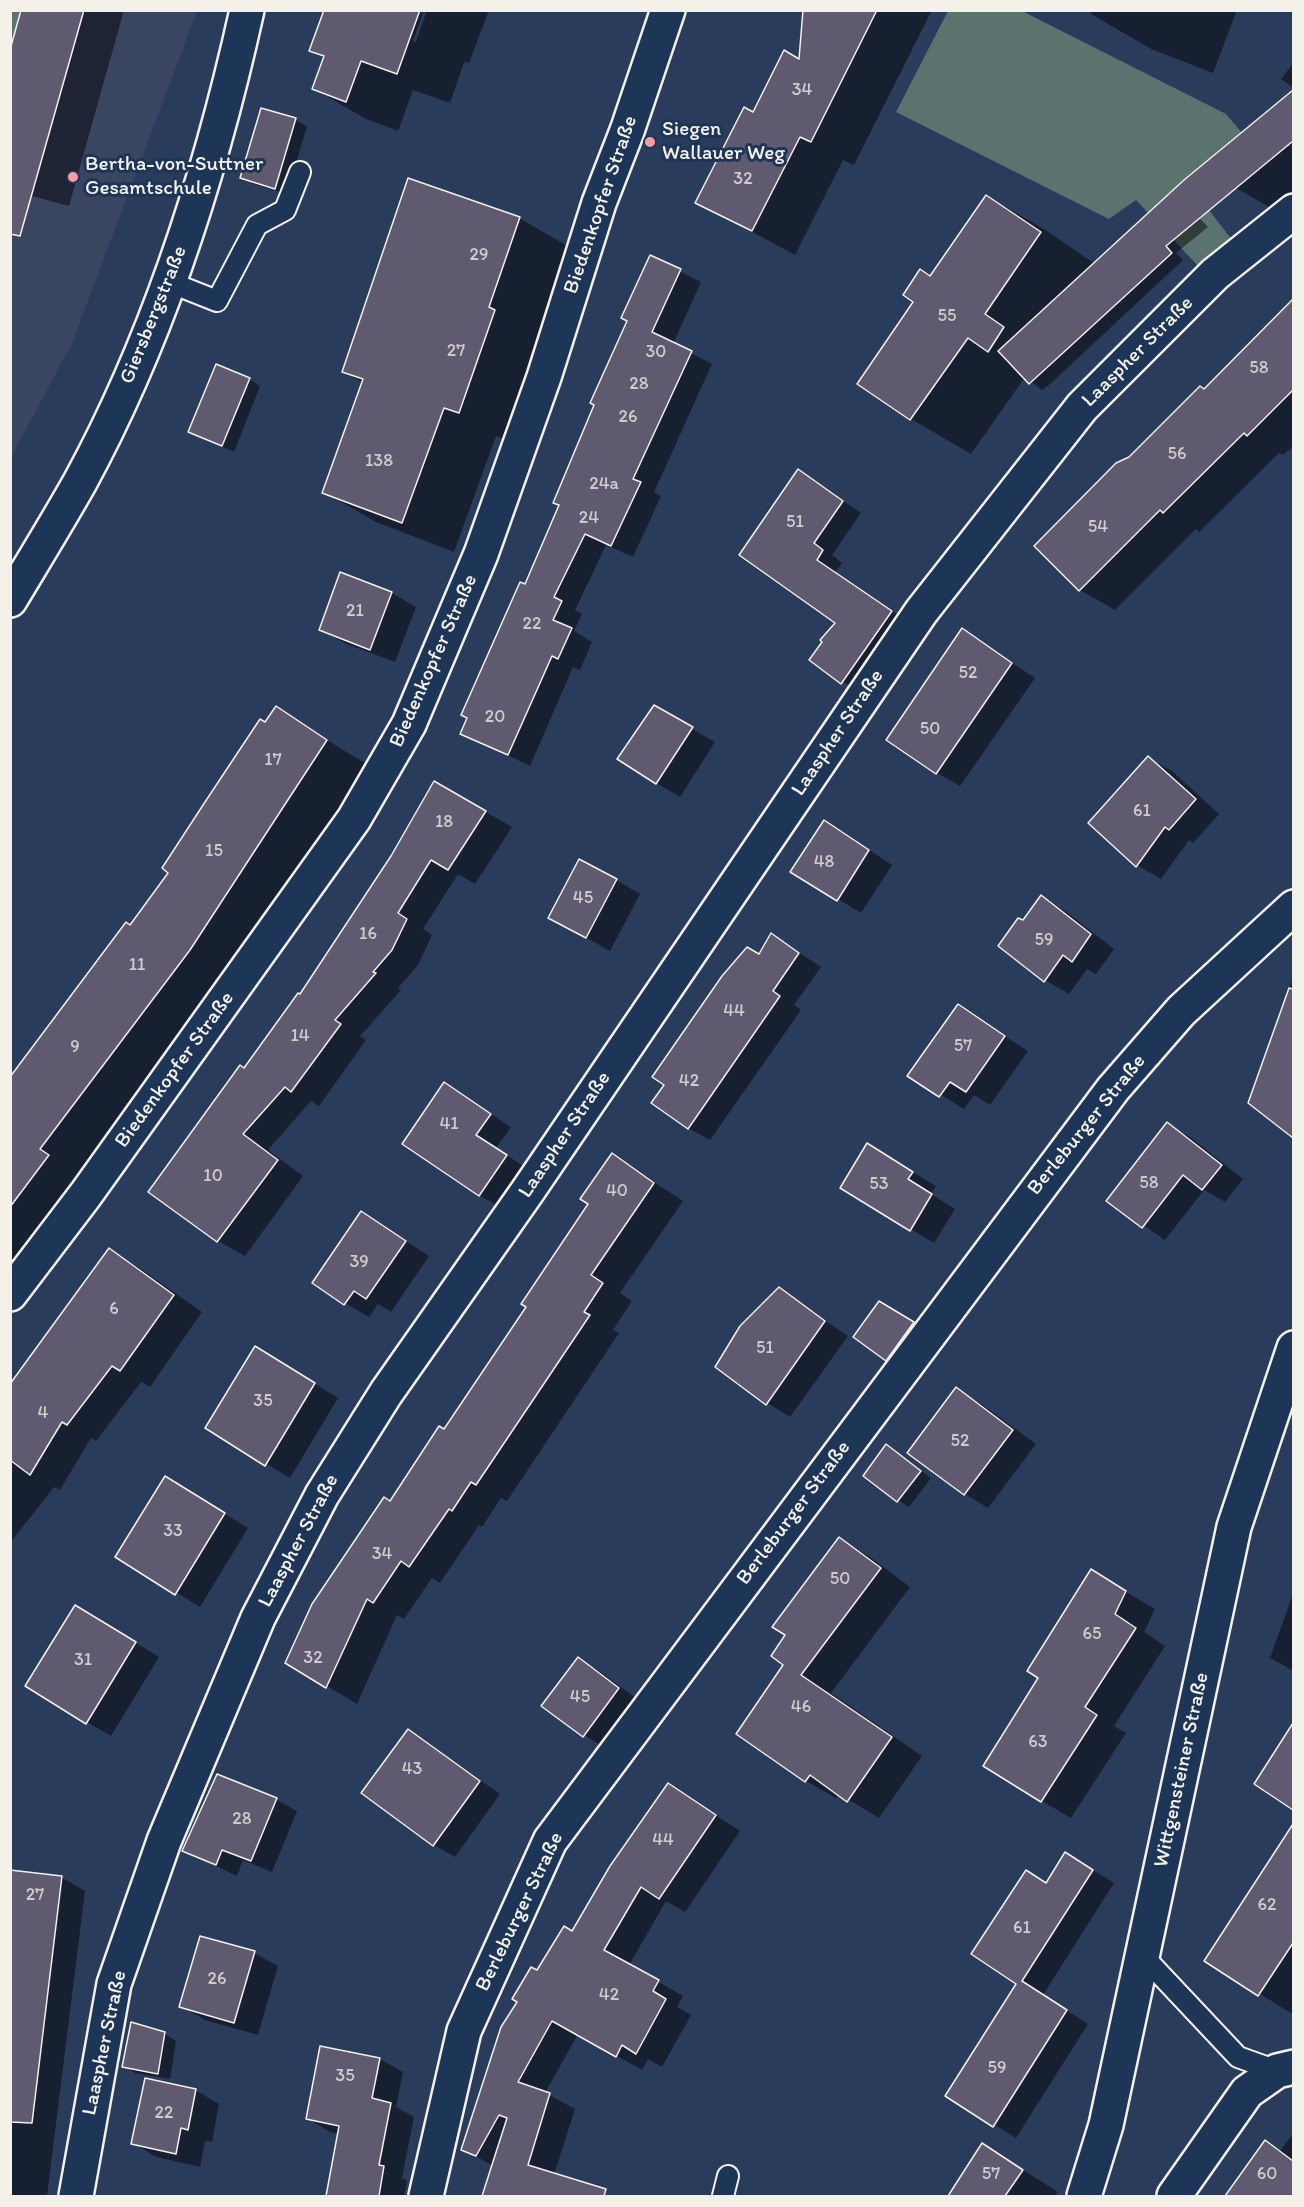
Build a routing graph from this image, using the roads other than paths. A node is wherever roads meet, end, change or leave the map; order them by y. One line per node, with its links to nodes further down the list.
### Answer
1 (247, 10): 5 (street, Giersbergstraße)
2 (668, 10): 8 (street, Biedenkopfer Straße)
3 (300, 172): 5 (lane)
4 (1293, 211): 13 (street, Laaspher Straße)
5 (169, 282): 6 (street, Giersbergstraße)
6 (10, 600)
7 (1293, 907): 14 (street, Berleburger Straße)
8 (10, 1294)
9 (1293, 1348): 10 (street, Wittgensteiner Straße)
10 (1143, 1956): 11 (lane); 16 (street, Wittgensteiner Straße)
11 (1285, 2069): 17 (street)
12 (728, 2176): 15 (lane)
13 (76, 2196)
14 (426, 2196)
15 (723, 2196)
16 (1084, 2196)
17 (1174, 2196)

